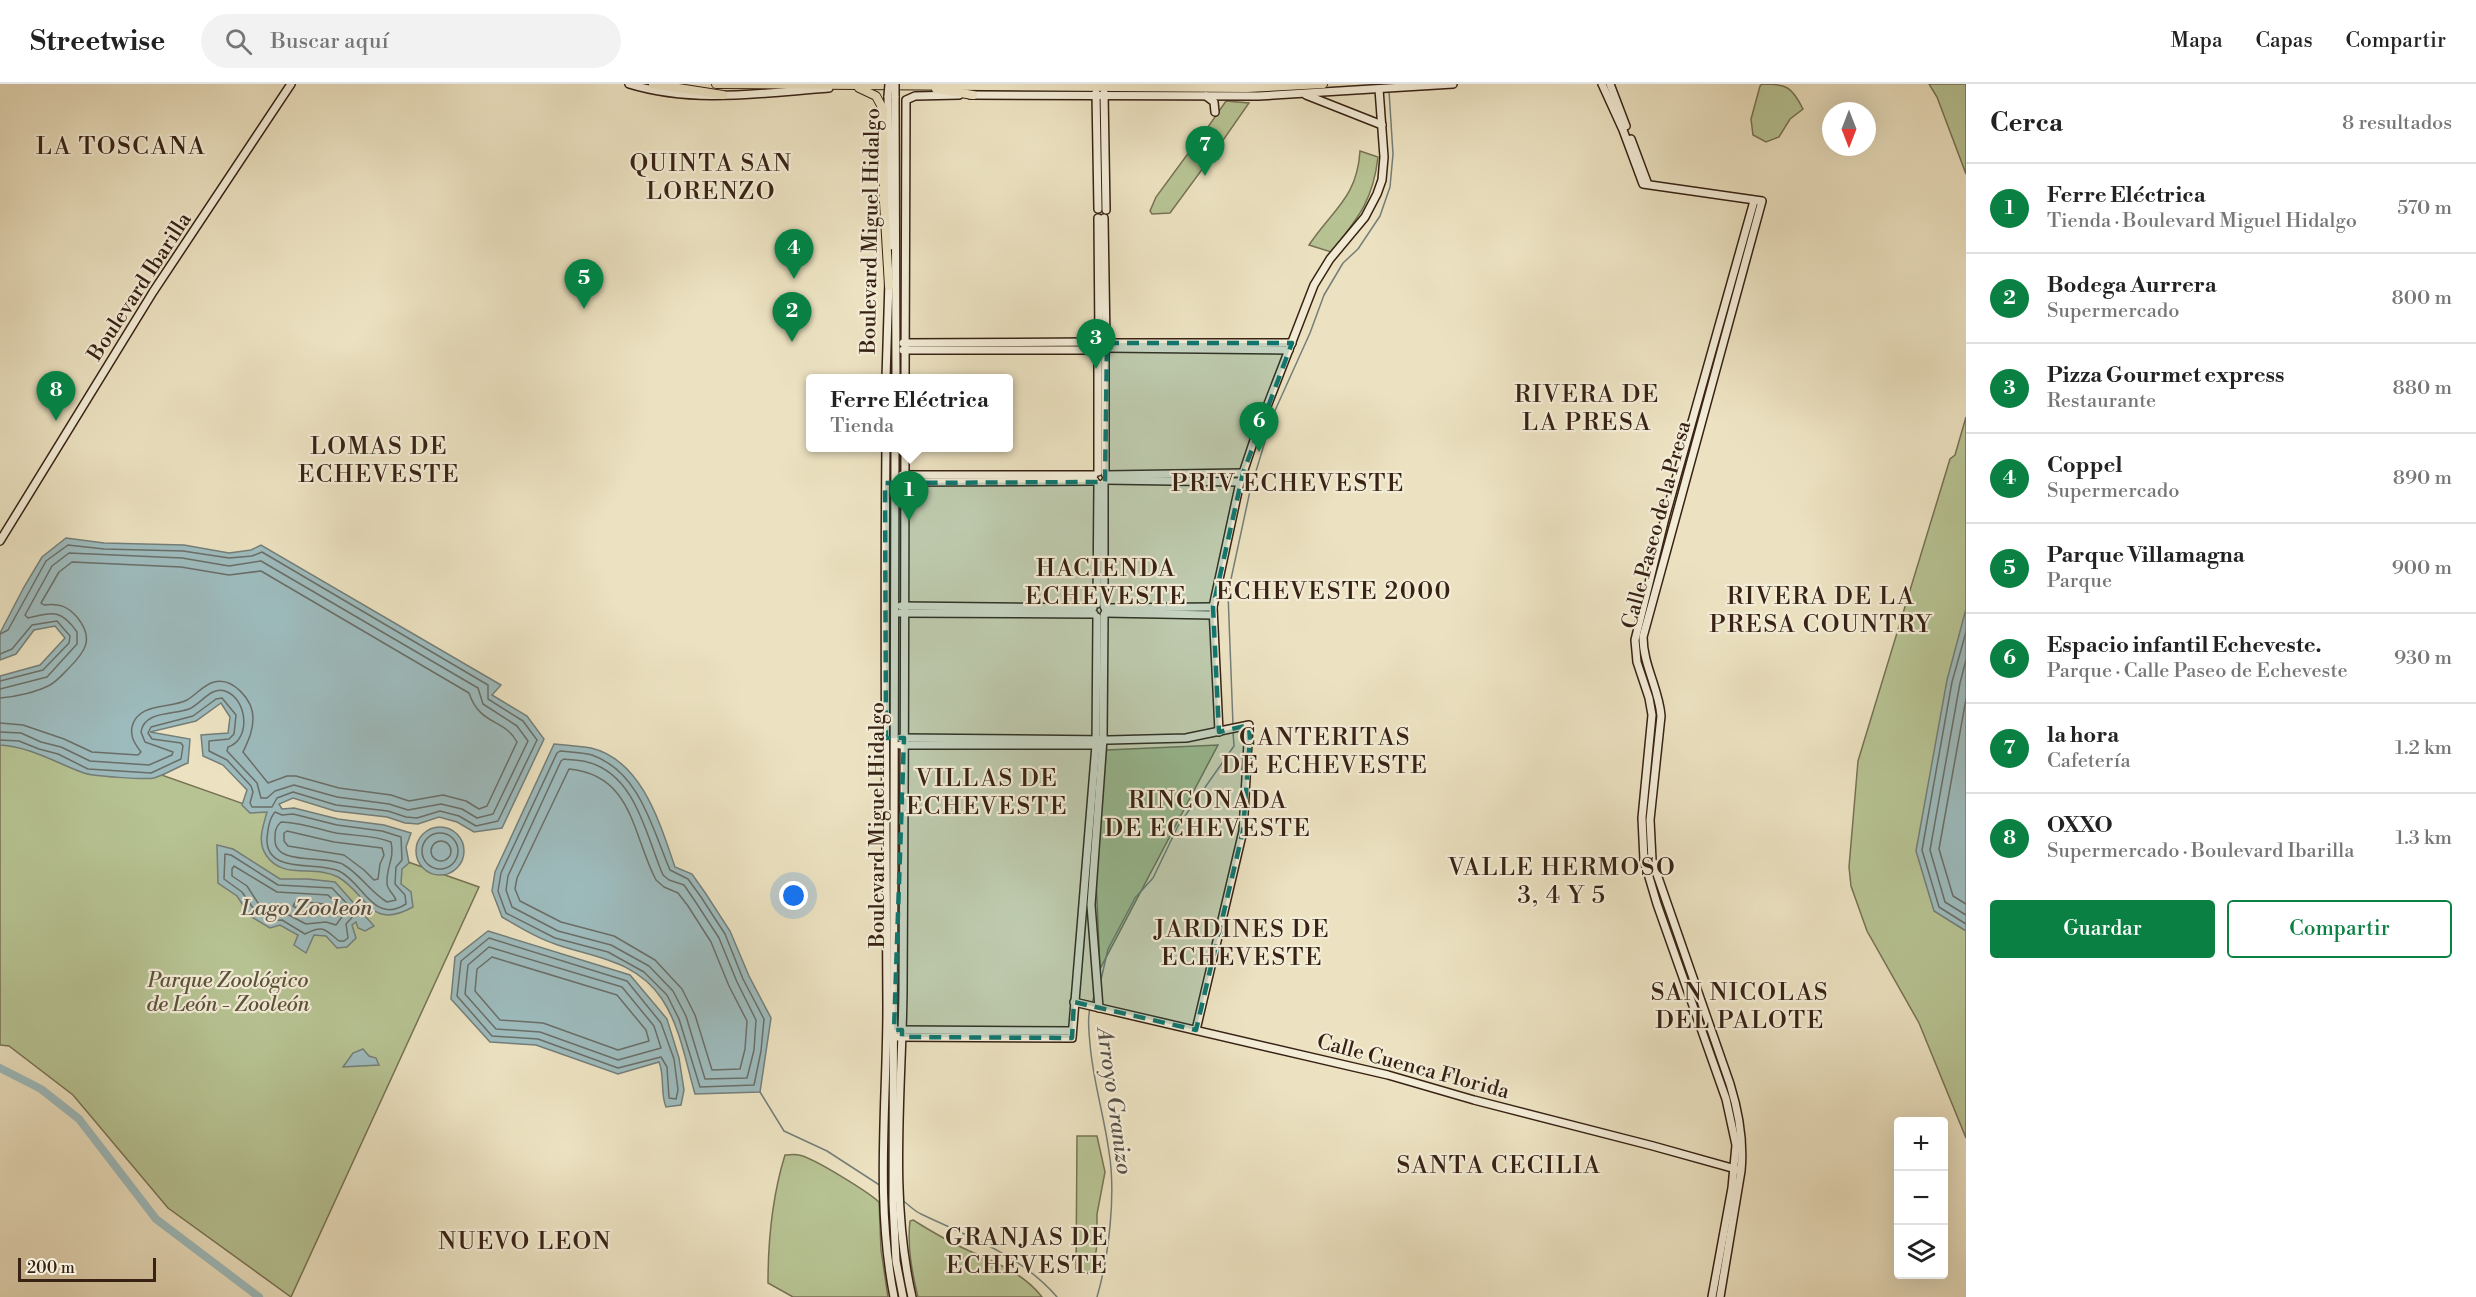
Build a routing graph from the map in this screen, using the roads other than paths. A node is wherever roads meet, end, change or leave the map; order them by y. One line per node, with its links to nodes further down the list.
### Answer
1 (291, 84): 50 (street, Boulevard Ibarilla)
2 (629, 84): 18 (street)
3 (653, 84): 18 (main road)
4 (716, 84): 11 (main road)
5 (889, 84): 22 (street, Boulevard Miguel Hidalgo, bridge)
6 (895, 84): 22 (street, Boulevard Miguel Hidalgo, bridge)
7 (1323, 84): 15 (main road)
8 (1453, 84): 16 (street)
9 (1602, 84): 28 (street)
10 (1610, 84): 28 (street)
11 (852, 85): 12 (main road); 18 (street); 32 (main road)
12 (914, 85): 13 (main road); 19 (main road)
13 (1007, 85): 17 (main road); 20 (street)
14 (1223, 86): 15 (main road); 17 (main road); 23 (street)
15 (1234, 86): 24 (street); 25 (street)
16 (1381, 88): 21 (street); 27 (street)
17 (1100, 89): 20 (street); 23 (street); 33 (street)
18 (723, 95)
19 (973, 95): 20 (street); 31 (street)
20 (1016, 95)
21 (1305, 95): 25 (street); 27 (street)
22 (892, 96): 30 (street, Boulevard Miguel Hidalgo); 32 (street, Boulevard Miguel Hidalgo)
23 (1209, 96): 24 (street); 26 (street)
24 (1228, 96): 25 (street)
25 (1249, 96)
26 (1215, 112)
27 (1382, 125): 37 (street)
28 (1646, 184): 29 (street)
29 (1758, 201): 61 (street, Calle Paseo de la Presa); 62 (street, Calle Paseo de la Presa)
30 (895, 224): 31 (street); 35 (street, Boulevard Miguel Hidalgo)
31 (904, 271): 36 (street)
32 (889, 286): 34 (street, Boulevard Miguel Hidalgo)
33 (1102, 346): 36 (street); 37 (street); 45 (street)
34 (886, 347): 35 (street); 38 (street, Boulevard Miguel Hidalgo)
35 (896, 347): 36 (street); 39 (street, Boulevard Miguel Hidalgo)
36 (905, 347): 40 (street)
37 (1291, 347): 44 (street)
38 (886, 374)
39 (896, 374)
40 (905, 374)
41 (886, 452): 46 (street, Boulevard Miguel Hidalgo)
42 (895, 452): 47 (street, Boulevard Miguel Hidalgo)
43 (905, 452): 48 (street, Boulevard Miguel Hidalgo)
44 (1243, 473): 45 (street); 49 (street)
45 (1100, 478): 48 (street); 49 (street); 53 (street)
46 (885, 479): 47 (street); 56 (street, Boulevard Miguel Hidalgo)
47 (895, 479): 48 (street); 51 (street, Boulevard Miguel Hidalgo)
48 (905, 479): 52 (street, Boulevard Miguel Hidalgo)
49 (1240, 482): 54 (street)
50 (0, 541)
51 (893, 610): 52 (street); 57 (street, Boulevard Miguel Hidalgo)
52 (903, 610): 53 (street); 57 (street, Boulevard Miguel Hidalgo)
53 (1100, 611): 54 (street); 58 (street)
54 (1213, 611): 55 (street)
55 (1219, 732): 58 (street); 69 (street)
56 (886, 741): 57 (street); 70 (street, Boulevard Miguel Hidalgo)
57 (900, 741): 58 (street); 59 (street, Boulevard Miguel Hidalgo); 60 (street, Boulevard Miguel Hidalgo)
58 (1101, 742): 65 (street); 66 (street)
59 (903, 862): 60 (street); 71 (street, Boulevard Miguel Hidalgo)
60 (895, 905): 70 (street, Boulevard Miguel Hidalgo)
61 (1666, 926): 62 (street); 63 (street, Calle Paseo de la Presa)
62 (1682, 949): 64 (street, Calle Paseo de la Presa)
63 (1677, 959): 64 (street); 73 (street, Calle Paseo de la Presa)
64 (1692, 979): 73 (street, Calle Paseo de la Presa)
65 (1099, 995): 67 (street); 68 (street)
66 (1074, 1002): 67 (street, Calle Cuenca Florida); 71 (street)
67 (1097, 1007): 68 (street, Calle Cuenca Florida)
68 (1112, 1011): 69 (street, Calle Cuenca Florida)
69 (1196, 1030): 73 (street, Calle Cuenca Florida)
70 (890, 1033): 71 (street); 72 (street, Boulevard Miguel Hidalgo); 75 (street, Boulevard Miguel Hidalgo)
71 (902, 1034): 72 (street, Boulevard Miguel Hidalgo)
72 (896, 1141): 74 (street, Boulevard Miguel Hidalgo)
73 (1738, 1170): 78 (street); 79 (street)
74 (896, 1204): 76 (street); 77 (street)
75 (894, 1297)
76 (903, 1297)
77 (912, 1297)
78 (1712, 1297)
79 (1720, 1297)

